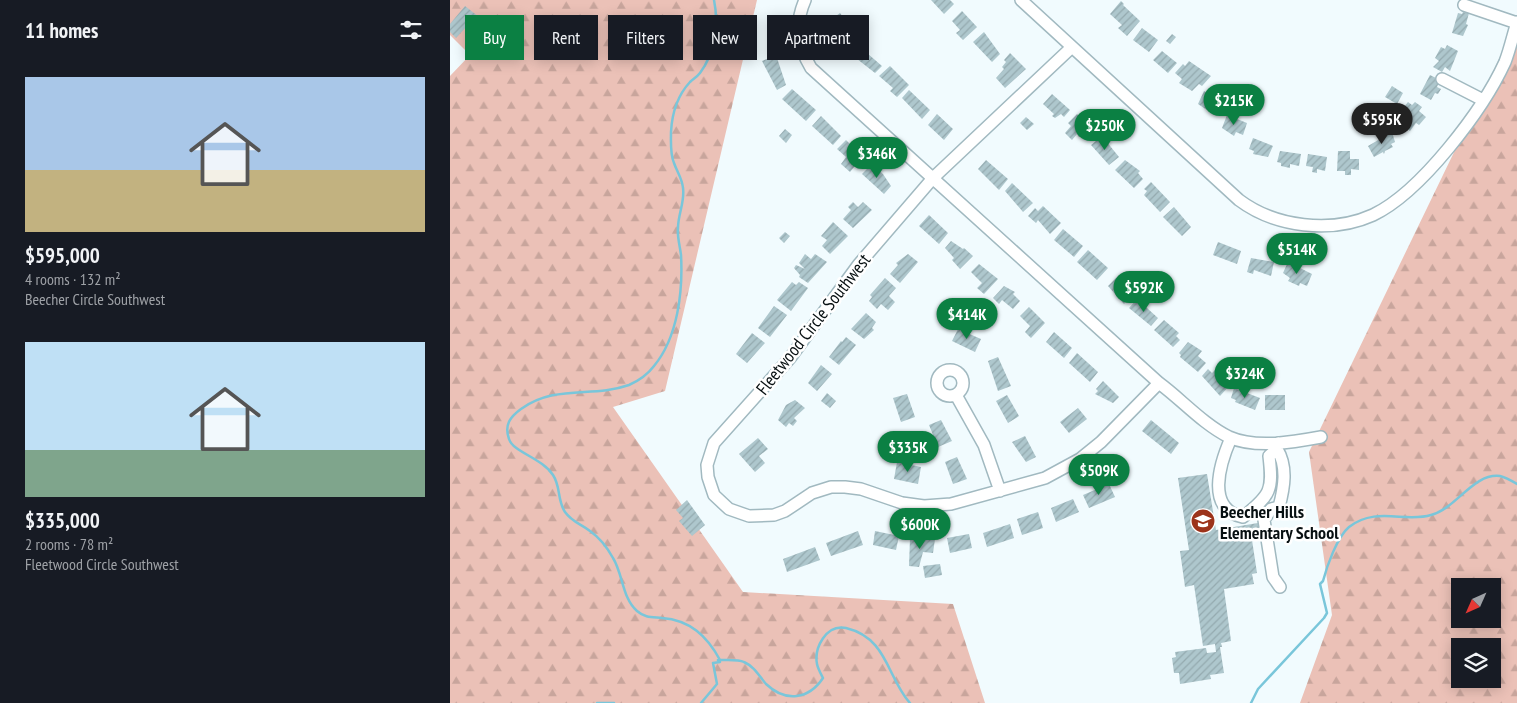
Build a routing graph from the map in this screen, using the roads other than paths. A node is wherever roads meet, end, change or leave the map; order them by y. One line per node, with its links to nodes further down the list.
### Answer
1 (805, 0): 8 (street)
2 (1021, 0): 5 (street)
3 (1464, 5): 4 (street)
4 (1517, 22): 7 (street)
5 (1072, 47): 7 (street); 8 (street, Fleetwood Circle Southwest)
6 (1442, 79): 7 (street)
7 (1483, 100)
8 (933, 178): 9 (street); 14 (street, Fleetwood Circle Southwest)
9 (1159, 383): 12 (street); 14 (street, Fleetwood Circle Southwest)
10 (956, 396): 14 (street)
11 (1321, 437): 13 (street)
12 (1231, 438): 13 (street); 13 (street)
13 (1277, 446): 15 (street)
14 (1000, 491)
15 (1280, 587)

